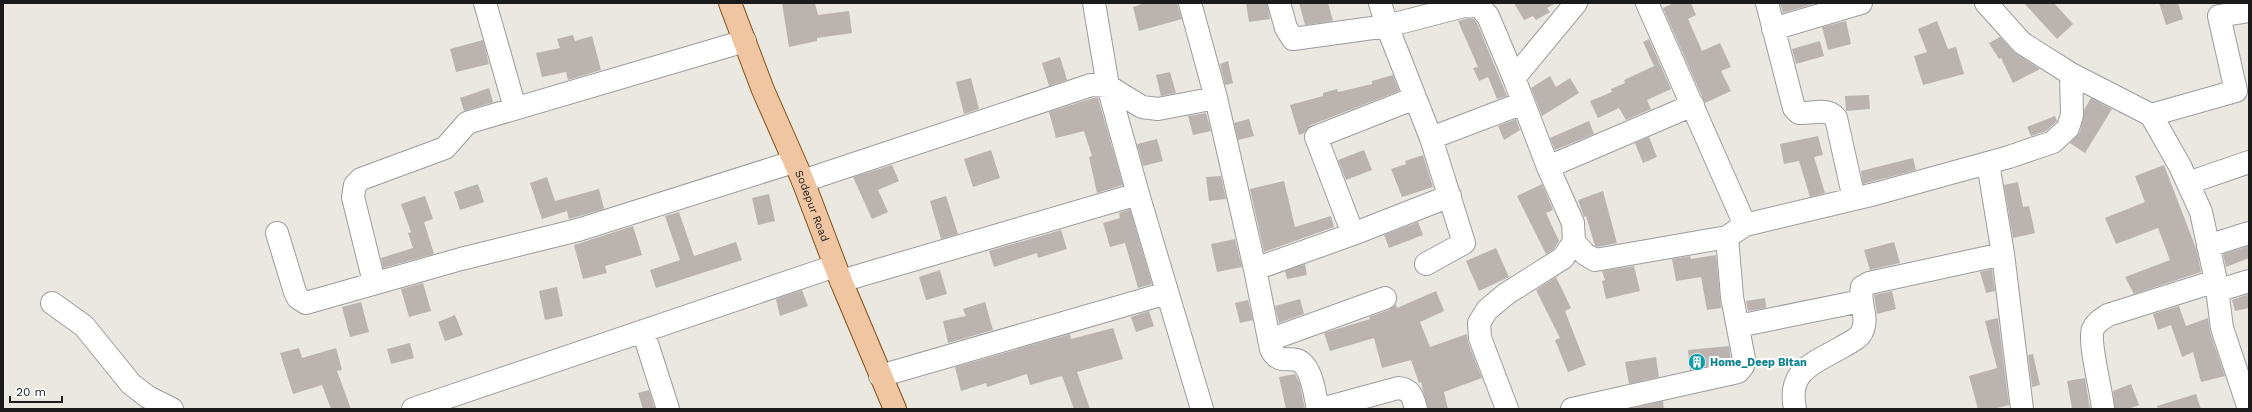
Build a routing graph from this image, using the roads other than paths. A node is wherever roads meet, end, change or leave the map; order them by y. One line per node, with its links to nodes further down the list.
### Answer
1 (485, 3): 24 (street)
2 (730, 3): 16 (main road, Sodepur Road)
3 (1094, 3): 19 (street)
4 (1190, 3): 20 (street)
5 (1280, 3): 14 (street)
6 (1380, 3): 14 (street)
7 (1576, 3): 18 (street)
8 (1647, 3): 23 (street)
9 (1767, 3): 15 (street)
10 (1861, 3): 15 (street)
11 (1986, 3): 17 (street)
12 (1480, 5): 14 (street); 18 (street)
13 (2249, 11): 25 (street)
14 (1387, 26): 21 (street)
15 (1773, 29): 34 (street)
16 (745, 41): 24 (street); 30 (main road, Sodepur Road)
17 (2071, 74): 25 (street); 28 (street)
18 (1514, 78): 22 (street)
19 (1108, 86): 20 (street); 30 (street); 32 (street)
20 (1216, 98): 43 (street)
21 (1415, 98): 26 (street); 38 (street)
22 (1523, 103): 26 (street); 29 (street)
23 (1693, 105): 29 (street); 35 (street)
24 (515, 108): 46 (street)
25 (2151, 115): 31 (street)
26 (1431, 138): 33 (street)
27 (2249, 162): 31 (street)
28 (1988, 163): 34 (street); 41 (street)
29 (1548, 167): 39 (street)
30 (798, 171): 44 (main road, Sodepur Road); 46 (street)
31 (2188, 183): 40 (street)
32 (1138, 194): 44 (street); 48 (street)
33 (1450, 196): 38 (street); 42 (street)
34 (1854, 199): 35 (street)
35 (1736, 231): 39 (street); 52 (street)
36 (277, 233): 46 (street)
37 (2249, 233): 40 (street)
38 (1353, 234): 43 (street)
39 (1574, 242): 64 (street)
40 (2208, 246): 47 (street)
41 (2003, 254): 50 (street); 67 (street)
42 (1426, 264)
43 (1255, 269): 54 (street)
44 (838, 274): 53 (street); 56 (main road, Sodepur Road)
45 (2249, 281): 47 (street)
46 (374, 282)
47 (2216, 286): 55 (street); 68 (street)
48 (1167, 293): 56 (street); 61 (street)
49 (1386, 298): 54 (street)
50 (1861, 301): 52 (street); 66 (street)
51 (52, 303): 57 (street)
52 (1738, 326): 65 (street)
53 (643, 331): 58 (street); 59 (street)
54 (1269, 340): 62 (street)
55 (2241, 360): 69 (street)
56 (880, 376): 60 (main road, Sodepur Road)
57 (172, 409)
58 (413, 409)
59 (668, 409)
60 (895, 409)
61 (1202, 409)
62 (1320, 409): 63 (street)
63 (1416, 409)
64 (1507, 409)
65 (1572, 409)
66 (1794, 409)
67 (2022, 409)
68 (2103, 409)
69 (2249, 409)

